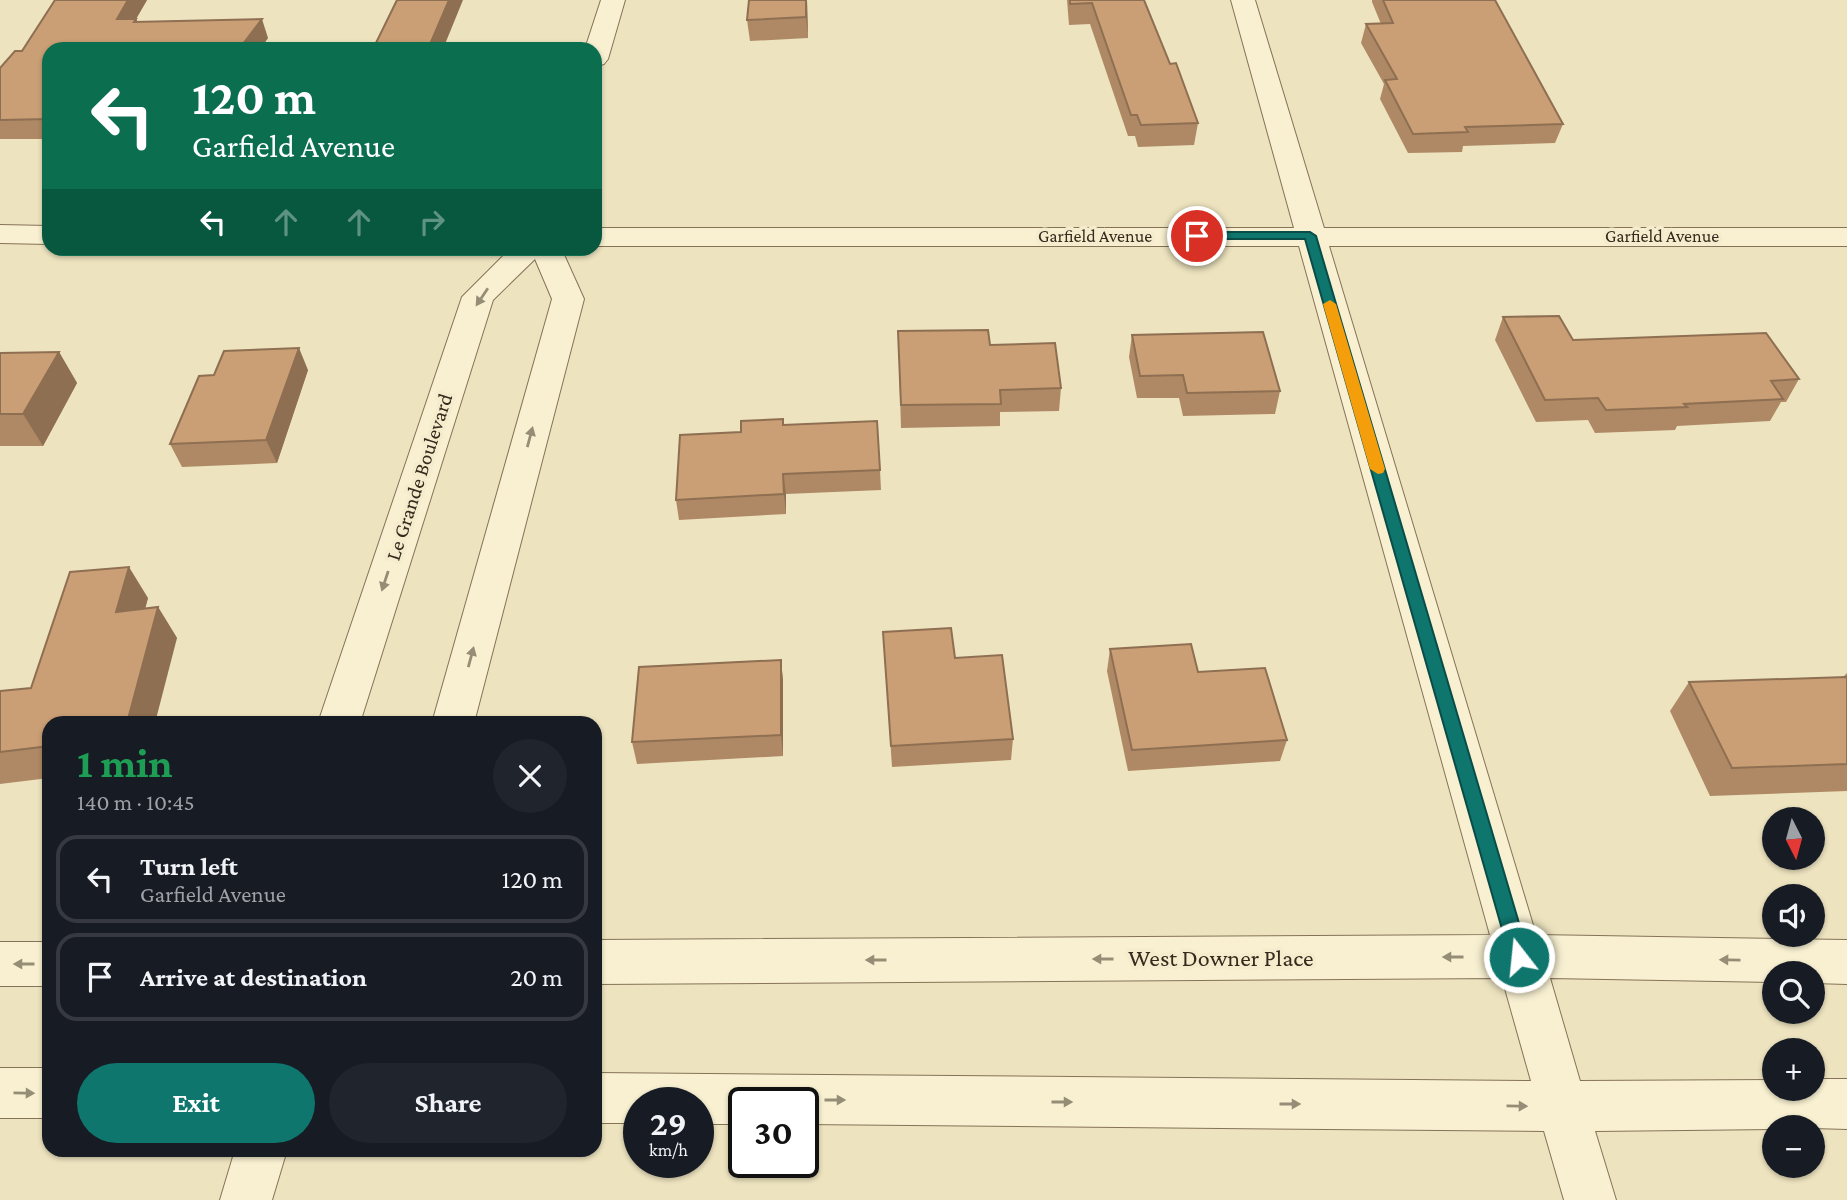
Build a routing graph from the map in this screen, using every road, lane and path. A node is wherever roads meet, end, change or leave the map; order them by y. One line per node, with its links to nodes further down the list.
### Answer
1 (613, 0): 3 (street)
2 (1243, 0): 6 (street)
3 (600, 42)
4 (0, 234): 5 (street)
5 (42, 235)
6 (1310, 236): 7 (street, Garfield Avenue); 8 (street, Garfield Avenue); 13 (street)
7 (602, 237)
8 (1847, 237)
9 (521, 256): 11 (street, Le Grande Boulevard, one-way to 11)
10 (549, 256): 12 (street, one-way to 10)
11 (340, 716)
12 (455, 716)
13 (1519, 957): 14 (street, West Downer Place, one-way to 14); 15 (street, West Downer Place, one-way to 13); 22 (street)
14 (602, 962)
15 (1847, 962)
16 (0, 964): 17 (street, one-way to 16)
17 (42, 964)
18 (0, 1093): 19 (street, one-way to 19)
19 (42, 1093)
20 (602, 1098): 22 (street, one-way to 22)
21 (1847, 1104): 22 (street)
22 (1563, 1106): 25 (street)
23 (259, 1157): 24 (street)
24 (246, 1200)
25 (1590, 1200)

